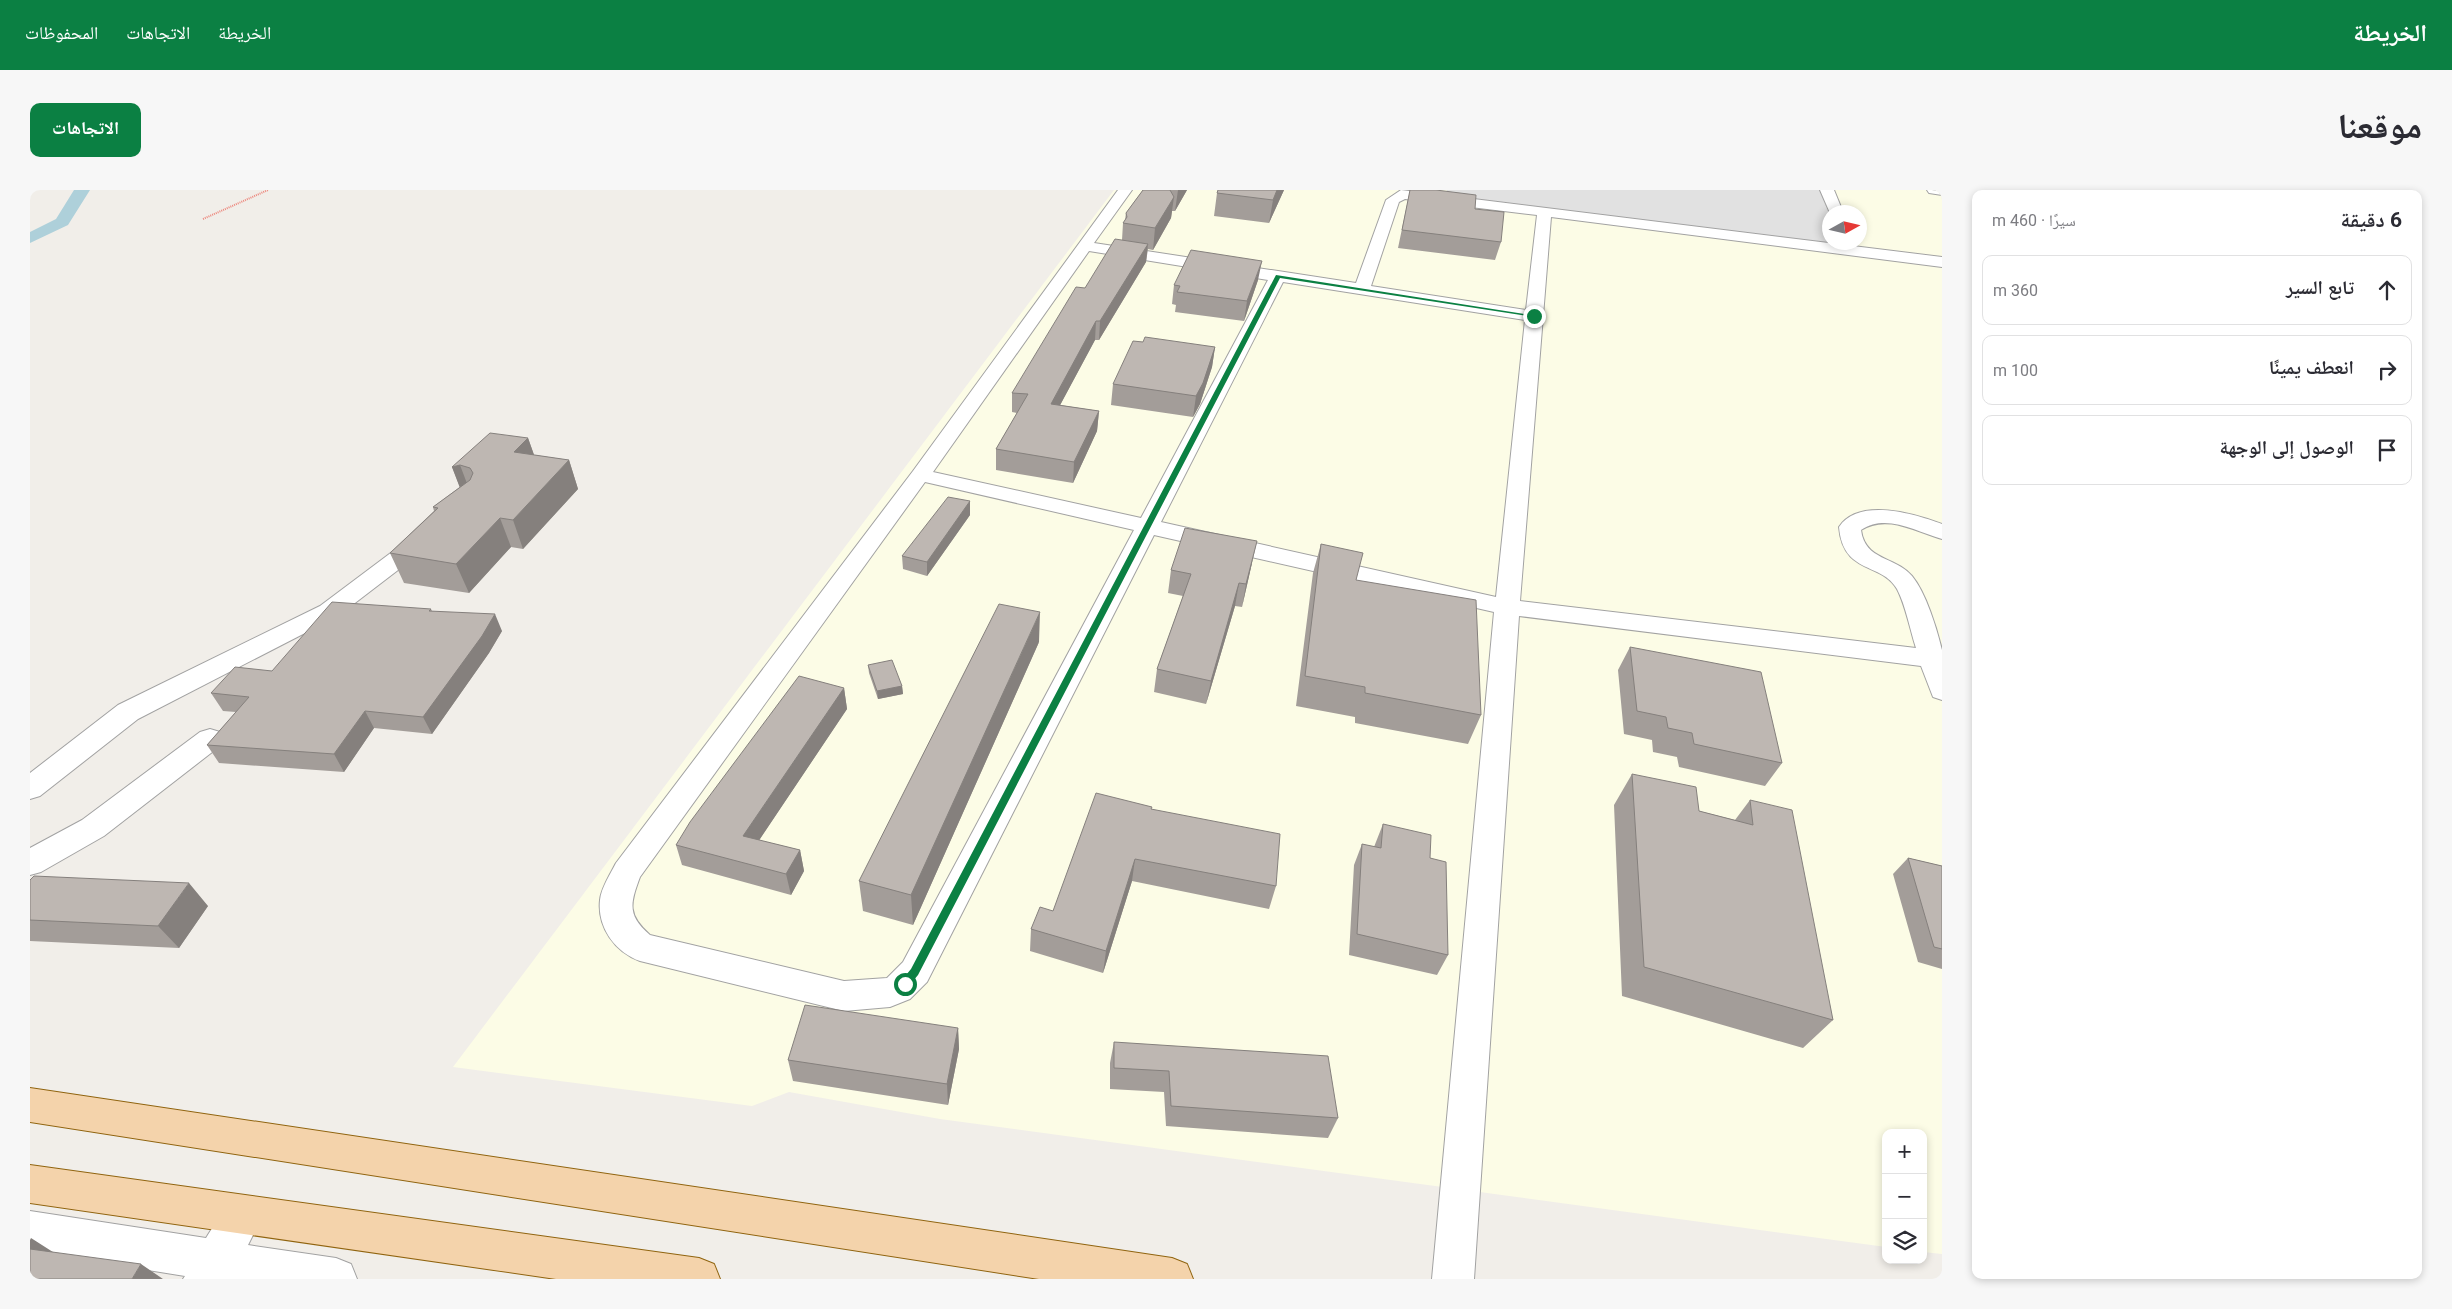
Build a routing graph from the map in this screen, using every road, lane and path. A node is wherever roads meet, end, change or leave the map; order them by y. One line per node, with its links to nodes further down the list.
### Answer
1 (268, 190): 9 (path)
2 (1125, 190): 11 (street)
3 (1827, 190): 7 (street)
4 (1934, 190): 5 (street)
5 (1942, 191)
6 (1440, 194): 8 (street); 15 (street)
7 (1833, 205)
8 (1544, 213): 10 (street); 16 (street)
9 (203, 219)
10 (1822, 244)
11 (1083, 246): 14 (street); 17 (street)
12 (1867, 250): 13 (street)
13 (1942, 262)
14 (1278, 276): 15 (street); 19 (street)
15 (1362, 289): 16 (street)
16 (1534, 316): 21 (street)
17 (920, 475): 19 (street); 19 (street)
18 (441, 526): 25 (street)
19 (1148, 527): 21 (street)
20 (1942, 532): 22 (street)
21 (1507, 607): 22 (street); 35 (street)
22 (1937, 659): 23 (street)
23 (1942, 691)
24 (210, 739): 26 (street)
25 (30, 788)
26 (30, 863)
27 (30, 1105): 34 (main road)
28 (30, 1184): 29 (main road)
29 (244, 1215): 31 (street); 33 (main road)
30 (30, 1231): 31 (street)
31 (209, 1270): 32 (street)
32 (336, 1279)
33 (699, 1279)
34 (1172, 1279)
35 (1453, 1279)

